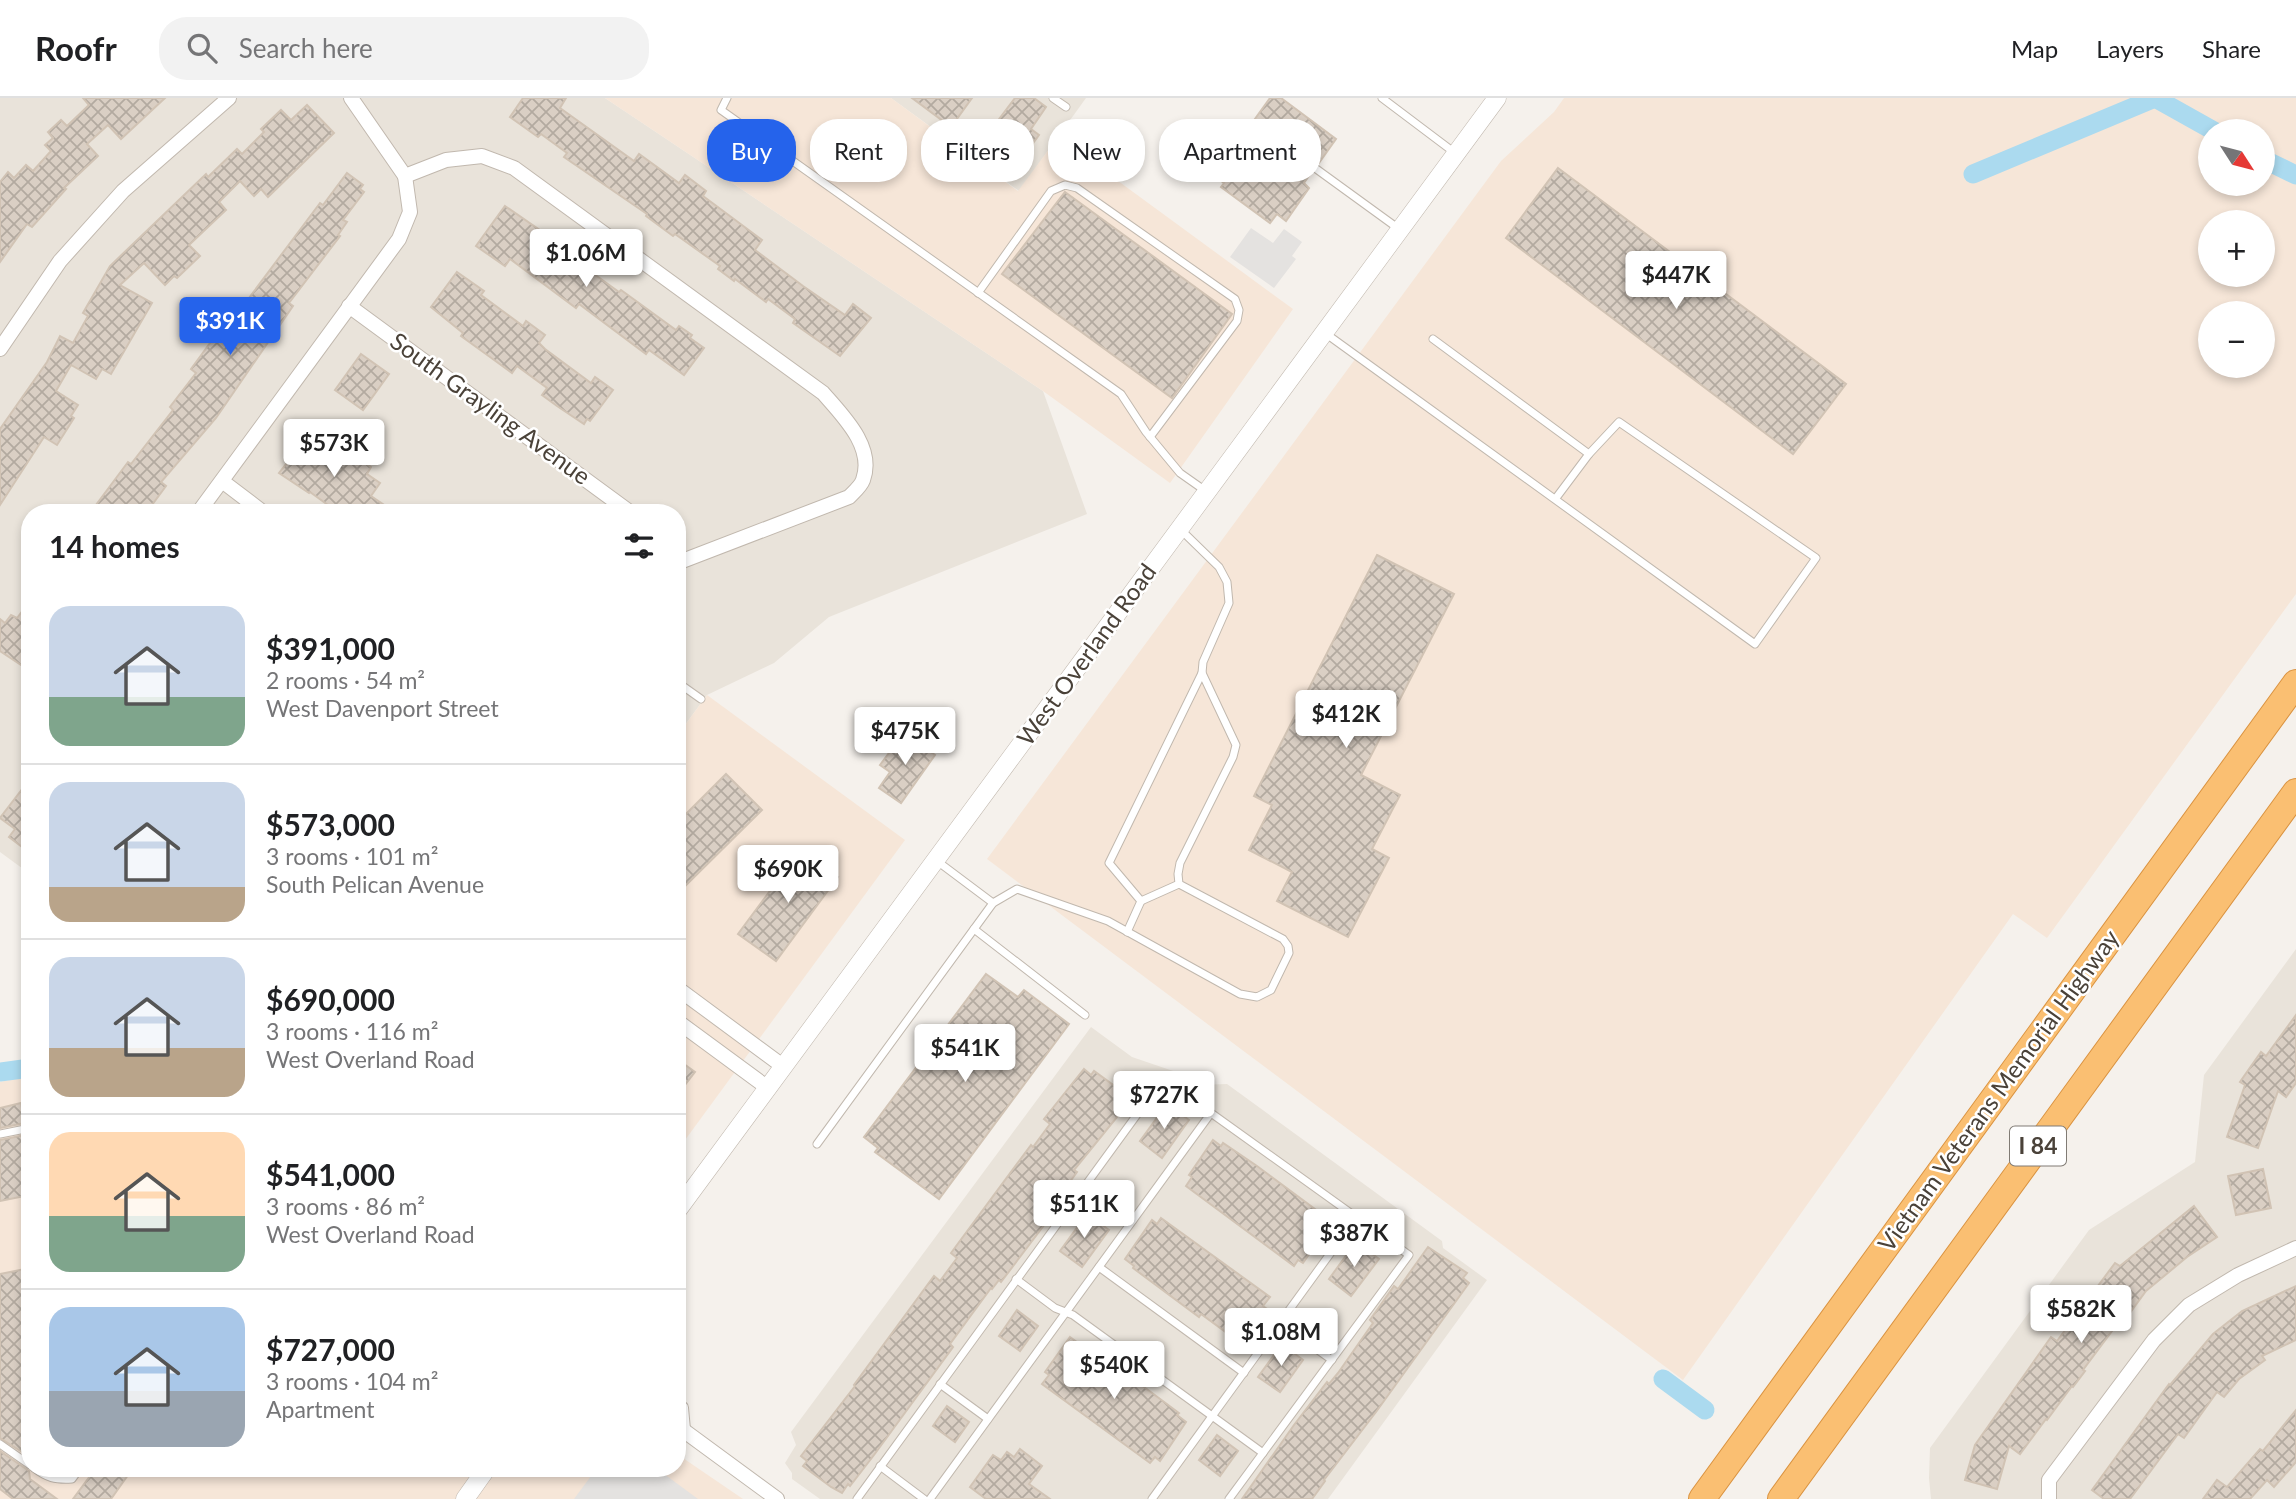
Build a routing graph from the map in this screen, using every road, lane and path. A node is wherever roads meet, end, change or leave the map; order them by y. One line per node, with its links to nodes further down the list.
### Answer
1 (229, 98): 16 (street)
2 (351, 98): 10 (street)
3 (727, 98): 12 (lane)
4 (1052, 98): 7 (lane)
5 (1382, 98): 8 (lane)
6 (1497, 98): 8 (street, West Overland Road)
7 (1066, 107)
8 (1456, 153): 11 (street, West Overland Road)
9 (1321, 172): 11 (lane)
10 (405, 176): 13 (street); 26 (street)
11 (1400, 229): 14 (street, West Overland Road)
12 (978, 293): 17 (lane); 17 (lane)
13 (349, 306): 19 (street); 24 (street, South Grayling Avenue)
14 (1324, 332): 20 (street, West Overland Road); 21 (lane)
15 (1433, 339): 18 (lane)
16 (0, 349)
17 (1150, 437): 20 (lane)
18 (1589, 454): 21 (lane); 21 (lane)
19 (222, 481): 22 (street); 23 (street)
20 (1207, 492): 25 (street, West Overland Road)
21 (1556, 498)
22 (205, 504)
23 (252, 504)
24 (619, 504)
25 (1180, 529): 27 (lane); 32 (street, West Overland Road)
26 (686, 560)
27 (1202, 673): 33 (lane); 34 (lane)
28 (2296, 683): 75 (highway, Vietnam Veterans Memorial Highway / I 84)
29 (686, 688): 30 (lane)
30 (701, 699)
31 (2296, 792): 76 (highway, I 84)
32 (936, 860): 35 (lane); 41 (street, West Overland Road)
33 (1179, 884): 34 (lane); 37 (lane)
34 (1141, 901): 37 (lane)
35 (993, 903): 36 (lane); 37 (lane)
36 (974, 929): 39 (lane); 46 (lane)
37 (1127, 932)
38 (686, 995): 41 (street)
39 (1085, 1015)
40 (686, 1028): 42 (street)
41 (783, 1067): 42 (street, West Overland Road)
42 (768, 1088): 48 (street, West Overland Road)
43 (1211, 1113): 47 (lane); 49 (lane); 50 (lane)
44 (21, 1130): 45 (lane)
45 (0, 1134)
46 (817, 1144)
47 (1086, 1185): 50 (lane); 53 (lane)
48 (686, 1199)
49 (1356, 1218): 55 (lane); 56 (lane)
50 (1133, 1220): 52 (lane)
51 (2296, 1248): 77 (street)
52 (1099, 1267): 54 (lane); 57 (lane)
53 (1016, 1279): 54 (lane); 58 (lane)
54 (1066, 1312): 59 (lane); 60 (lane)
55 (1280, 1323): 56 (lane); 57 (lane)
56 (1332, 1360): 63 (lane)
57 (1244, 1373): 59 (lane)
58 (940, 1384): 60 (lane); 65 (lane)
59 (1212, 1416): 63 (lane); 73 (lane)
60 (988, 1419): 72 (lane)
61 (686, 1435): 70 (street)
62 (0, 1444): 64 (lane)
63 (1263, 1453): 74 (lane)
64 (21, 1459)
65 (880, 1466): 71 (lane); 72 (lane)
66 (46, 1477): 67 (lane)
67 (73, 1477)
68 (481, 1477): 69 (street)
69 (465, 1499)
70 (777, 1499)
71 (856, 1499)
72 (927, 1499)
73 (1152, 1499)
74 (1229, 1499)
75 (1702, 1499)
76 (1781, 1499)
77 (2049, 1499)

